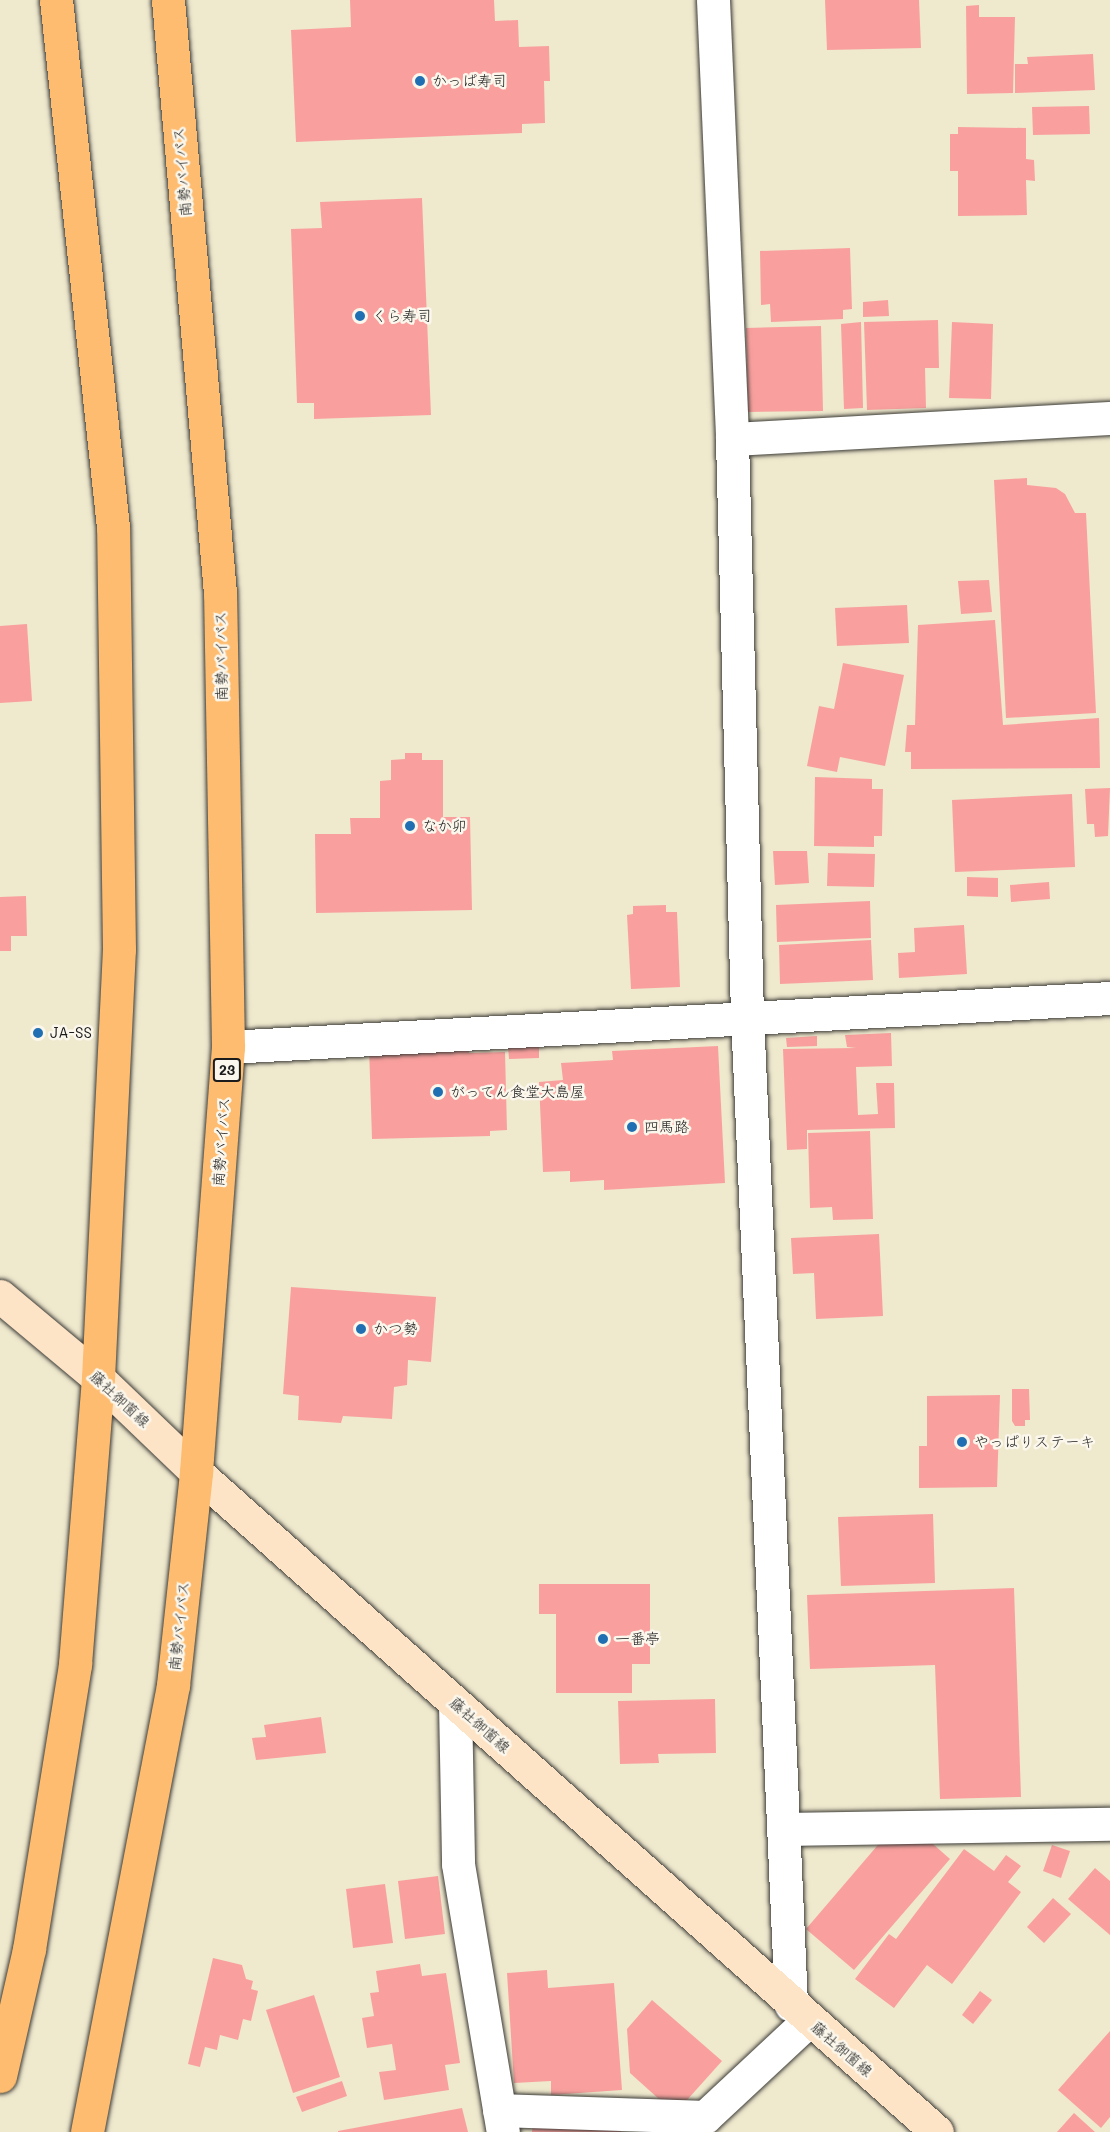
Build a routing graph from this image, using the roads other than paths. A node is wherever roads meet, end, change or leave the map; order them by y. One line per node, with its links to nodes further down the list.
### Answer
1 (56, 0): 10 (highway)
2 (168, 0): 8 (highway, 南勢バイパス / 23)
3 (713, 0): 5 (street)
4 (1110, 418): 5 (street)
5 (732, 439): 7 (street)
6 (1110, 998): 7 (street)
7 (747, 1016): 8 (street); 14 (street)
8 (228, 1047): 11 (highway, 南勢バイパス / 23)
9 (12, 1306): 10 (street, 藤社御薗線)
10 (98, 1378): 11 (street, 藤社御薗線); 16 (highway)
11 (196, 1472): 12 (street, 藤社御薗線); 18 (highway, 南勢バイパス / 23)
12 (454, 1703): 15 (street, 藤社御薗線); 17 (street)
13 (1110, 1824): 14 (street)
14 (784, 1828): 15 (street)
15 (800, 2013): 17 (street); 19 (street, 藤社御薗線)
16 (0, 2076)
17 (501, 2121)
18 (87, 2132)
19 (938, 2132)

